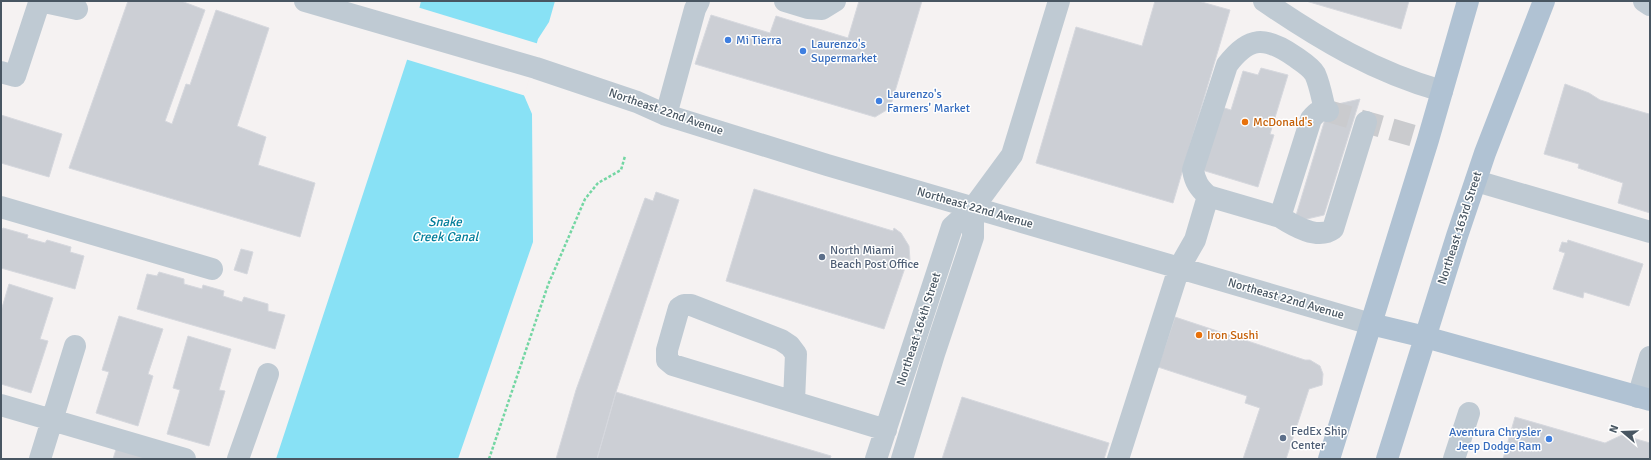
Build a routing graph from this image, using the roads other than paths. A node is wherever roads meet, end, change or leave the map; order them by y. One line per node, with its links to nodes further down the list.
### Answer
1 (306, 1): 14 (street, Northeast 22nd Avenue)
2 (699, 1): 14 (street)
3 (785, 1): 4 (street)
4 (835, 1)
5 (1059, 1): 19 (street, Northeast 164th Street)
6 (1264, 1): 13 (street)
7 (1468, 1): 13 (main road)
8 (1544, 1): 16 (main road, Northeast 163rd Street)
9 (1644, 1): 10 (street)
10 (1650, 5)
11 (77, 9): 12 (street)
12 (1, 72)
13 (1442, 91): 24 (main road)
14 (666, 115): 19 (street, Northeast 22nd Avenue)
15 (1366, 122): 20 (street)
16 (1476, 181): 21 (street); 25 (main road, Northeast 163rd Street)
17 (1208, 196): 20 (street); 20 (street); 22 (street)
18 (1, 207): 23 (street)
19 (973, 208): 22 (street, Northeast 22nd Avenue); 34 (street, Northeast 164th Street); 39 (street, Northeast 164th Street)
20 (1280, 217)
21 (1650, 232)
22 (1178, 268): 24 (street, Northeast 22nd Avenue); 40 (street)
23 (212, 270)
24 (1371, 324): 25 (main road, Northeast 22nd Avenue); 41 (main road)
25 (1425, 337): 29 (main road, Northeast 22nd Avenue); 42 (main road, Northeast 163rd Street)
26 (75, 346): 33 (street)
27 (1650, 357): 29 (street)
28 (268, 374): 37 (street)
29 (1644, 399)
30 (794, 401): 30 (street); 34 (street)
31 (1, 405): 33 (street)
32 (1469, 413): 43 (street)
33 (51, 420): 35 (street); 36 (street)
34 (886, 430): 38 (street, Northeast 164th Street)
35 (40, 459)
36 (185, 459)
37 (238, 459)
38 (876, 459)
39 (902, 459)
40 (1118, 459)
41 (1328, 459)
42 (1387, 459)
43 (1454, 459)

